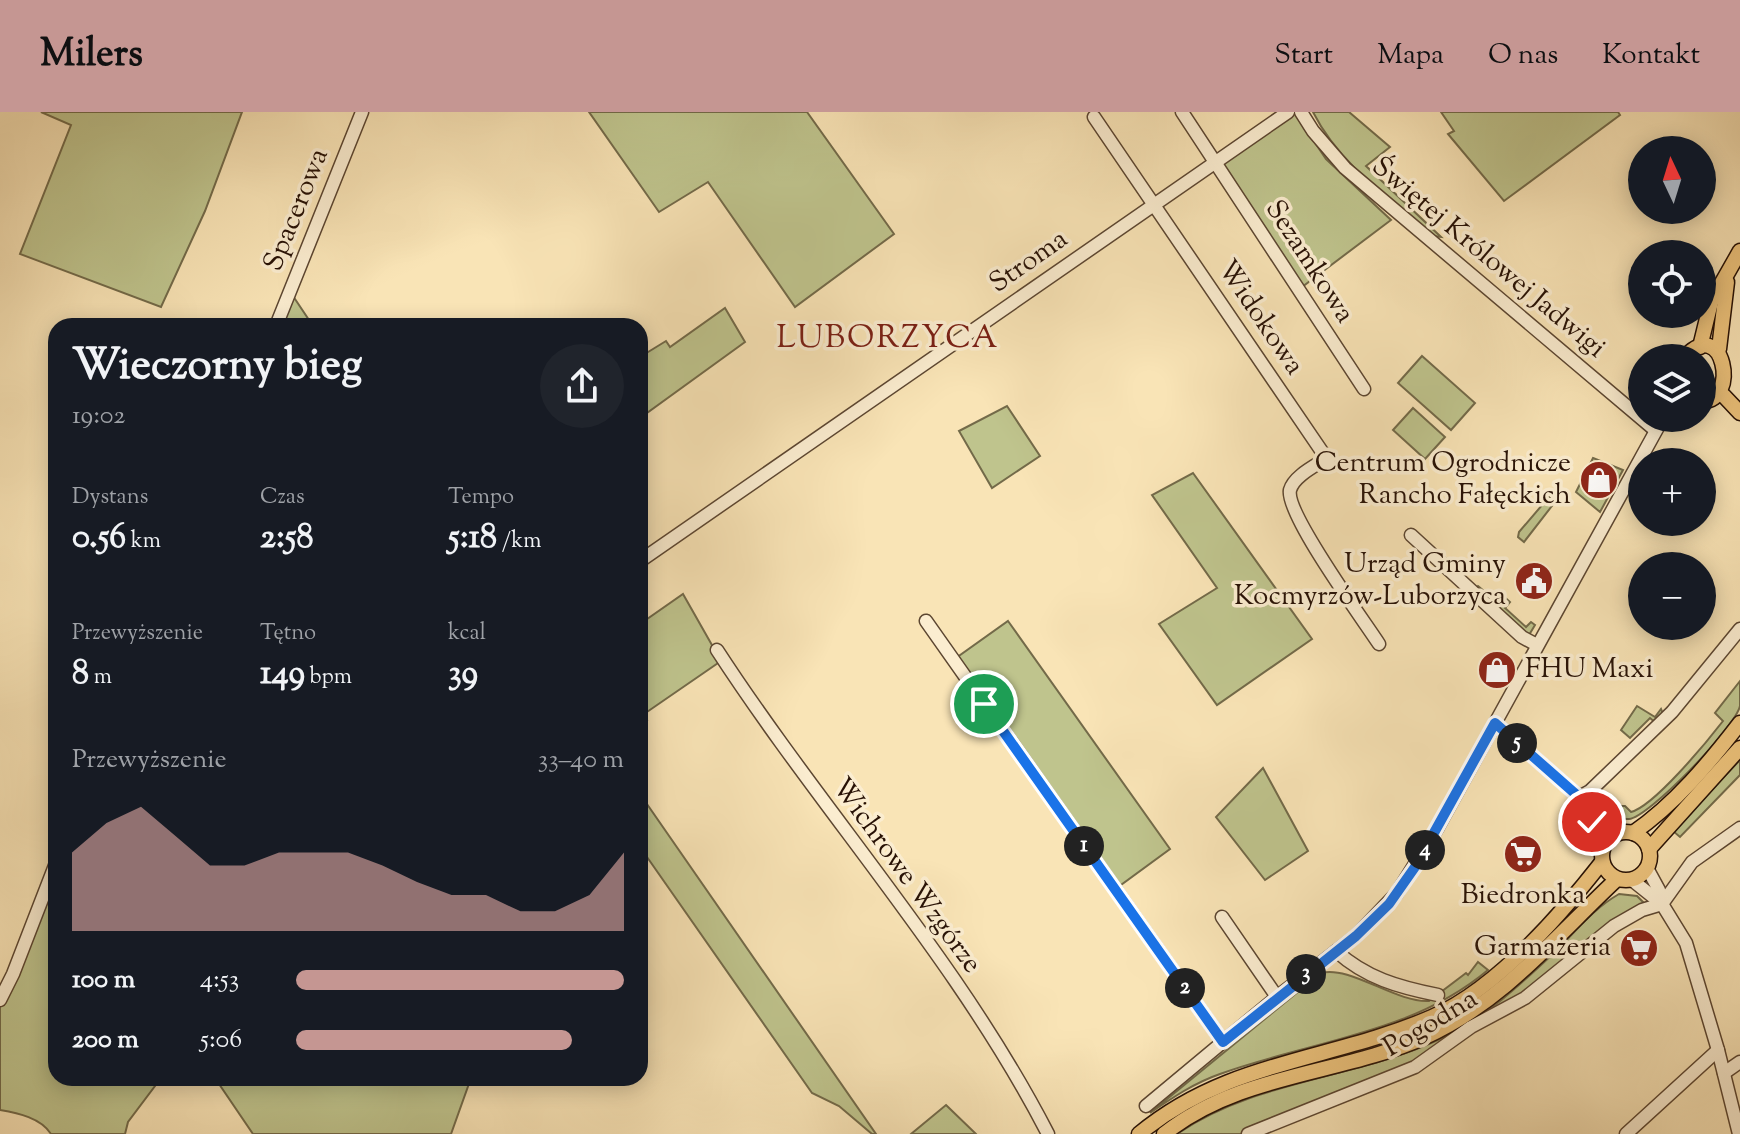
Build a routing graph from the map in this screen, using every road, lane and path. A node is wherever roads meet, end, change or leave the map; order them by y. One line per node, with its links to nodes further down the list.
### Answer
1 (362, 112): 10 (street, Spacerowa)
2 (1182, 112): 6 (street, Sezamkowa)
3 (1288, 112): 6 (street, Stroma)
4 (1301, 112): 18 (street, Świętej Królowej Jadwigi)
5 (1094, 117): 7 (street, Widokowa)
6 (1215, 163): 7 (street, Stroma); 15 (street, Sezamkowa)
7 (1154, 205): 22 (street, Stroma); 25 (street, Widokowa)
8 (1740, 251): 9 (main road)
9 (1727, 278): 11 (main road); 13 (main road)
10 (279, 318)
11 (1701, 344)
12 (1716, 349): 13 (main road)
13 (1719, 349): 14 (main road)
14 (1737, 385): 16 (main road)
15 (1364, 389)
16 (1724, 396): 17 (main road); 19 (main road)
17 (1716, 398)
18 (1628, 407)
19 (1740, 413)
20 (1654, 432): 26 (street)
21 (1411, 535): 26 (street)
22 (648, 555)
23 (926, 621): 46 (street)
24 (1740, 629): 31 (street)
25 (1379, 644)
26 (1537, 645): 28 (street)
27 (717, 650): 51 (street, Wichrowe Wzgórze)
28 (1495, 723): 31 (street); 42 (street)
29 (1740, 723): 33 (main road)
30 (1740, 748): 35 (main road)
31 (1579, 797): 33 (street); 34 (street)
32 (1740, 828): 40 (street)
33 (1626, 833): 34 (main road); 35 (main road)
34 (1606, 843): 36 (main road)
35 (1649, 849): 37 (main road)
36 (1602, 862): 38 (main road); 52 (main road)
37 (1647, 868): 38 (main road); 40 (street)
38 (1624, 879): 40 (street); 53 (main road)
39 (48, 884): 45 (street)
40 (1662, 904): 47 (street); 54 (street, Pogodna)
41 (1222, 917): 44 (street)
42 (1336, 951): 43 (street); 44 (street)
43 (1438, 995)
44 (1277, 997): 46 (street)
45 (0, 1000)
46 (1223, 1042): 50 (street)
47 (1718, 1050): 49 (street); 55 (street)
48 (1740, 1062): 49 (street)
49 (1724, 1073): 56 (street)
50 (1146, 1106)
51 (1048, 1134)
52 (1139, 1134)
53 (1164, 1134)
54 (1248, 1134)
55 (1626, 1134)
56 (1739, 1134)

